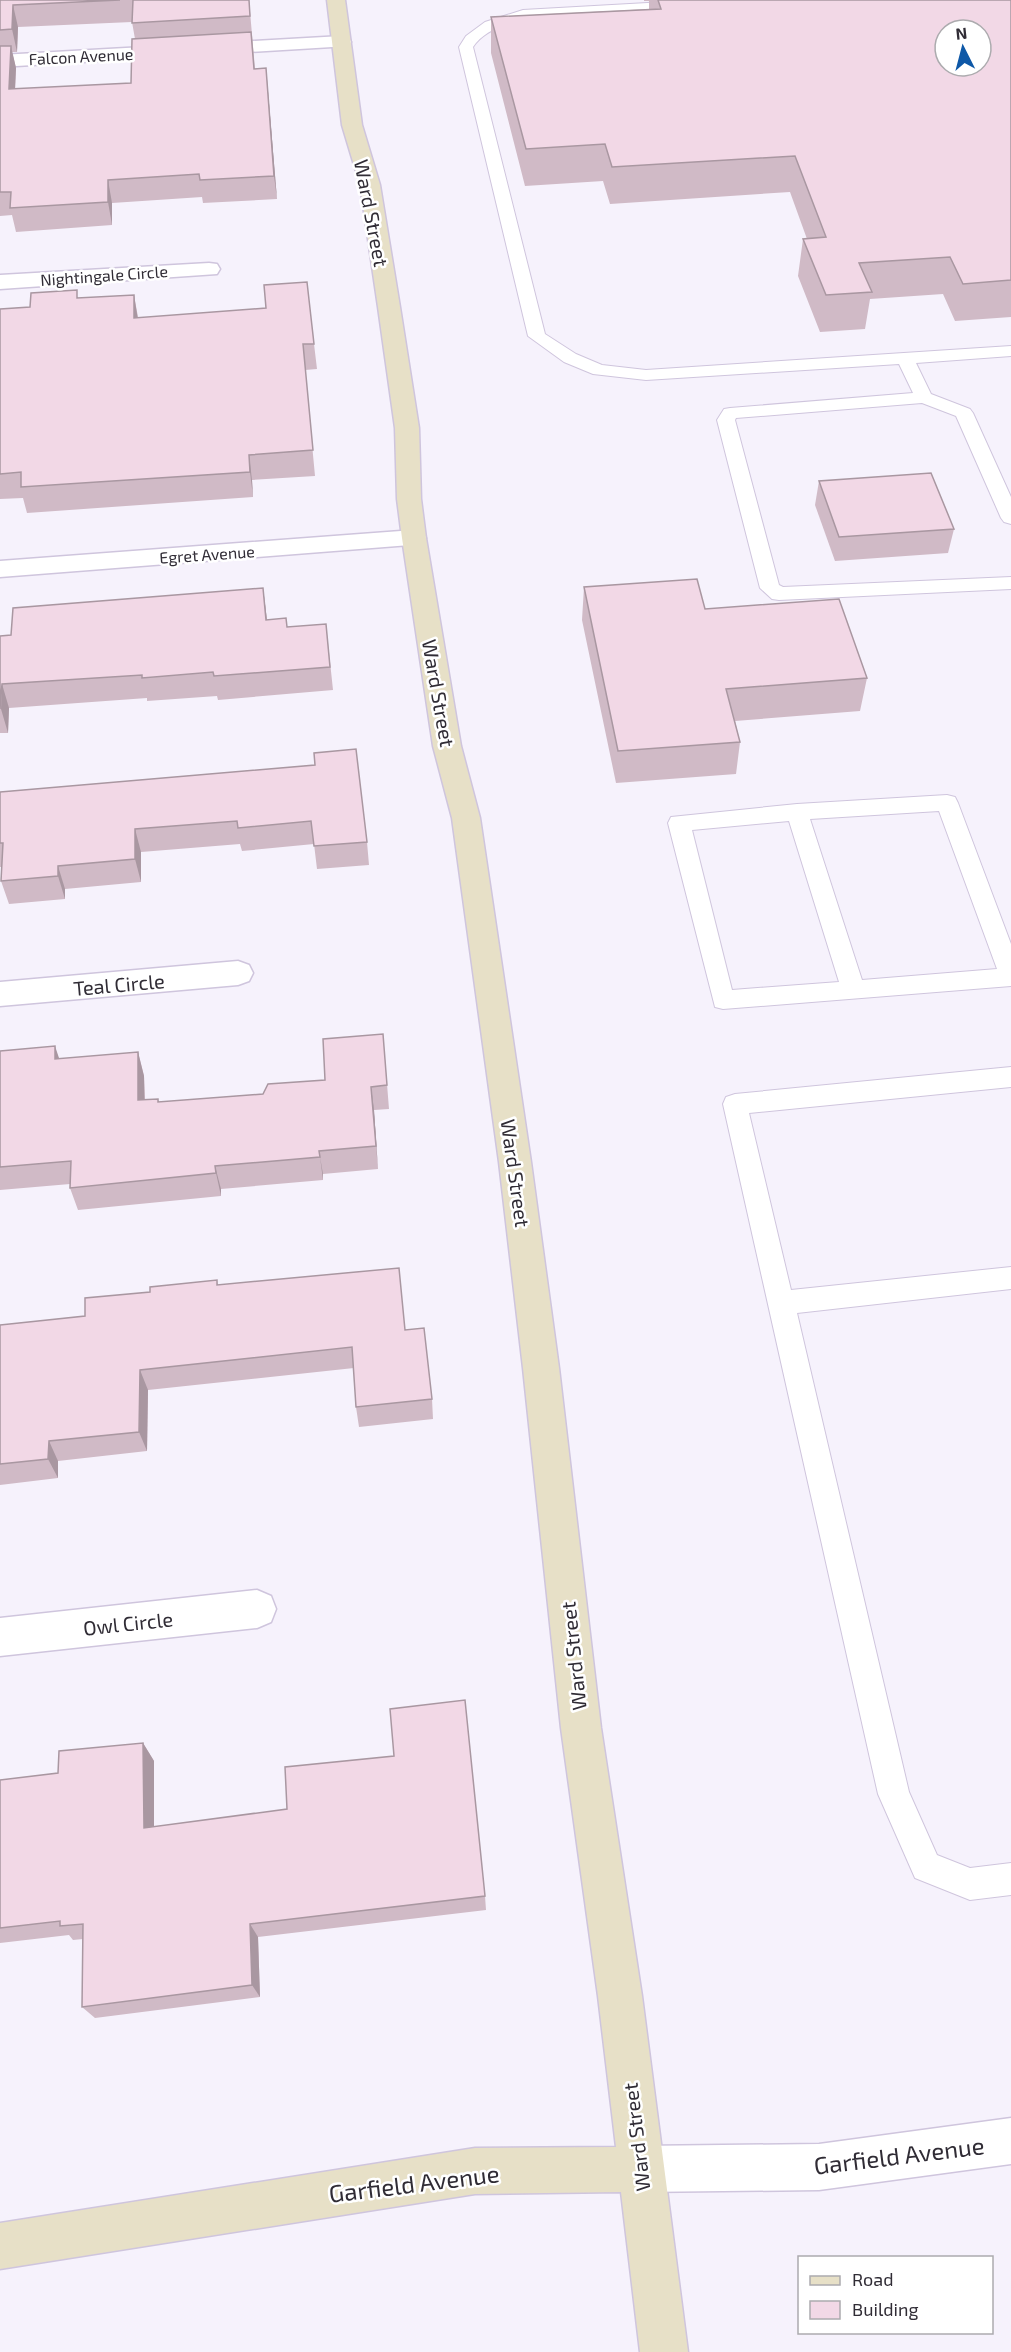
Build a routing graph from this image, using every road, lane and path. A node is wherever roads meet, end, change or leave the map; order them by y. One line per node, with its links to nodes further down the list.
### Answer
1 (336, 0): 4 (street, Ward Street)
2 (624, 4): 3 (lane); 9 (lane)
3 (705, 4)
4 (342, 42): 5 (street, Falcon Avenue); 12 (street, Ward Street)
5 (0, 61)
6 (209, 269): 7 (street, Nightingale Circle)
7 (0, 282)
8 (1011, 351): 9 (lane)
9 (904, 358): 10 (lane)
10 (924, 397): 11 (lane); 14 (lane)
11 (1011, 518)
12 (414, 538): 13 (street, Egret Avenue); 27 (street, Ward Street)
13 (0, 569)
14 (1011, 583)
15 (797, 812): 17 (lane); 18 (lane); 18 (lane)
16 (238, 973): 19 (street, Teal Circle)
17 (1011, 976): 18 (lane)
18 (853, 989)
19 (0, 994)
20 (1011, 1077): 22 (lane)
21 (1011, 1278): 22 (lane)
22 (781, 1303): 25 (lane)
23 (256, 1609): 24 (street, Owl Circle)
24 (0, 1638)
25 (1011, 1879)
26 (1011, 2141): 27 (street, Garfield Avenue)
27 (640, 2169): 28 (street, Garfield Avenue); 29 (street, Ward Street)
28 (0, 2246)
29 (664, 2352)

